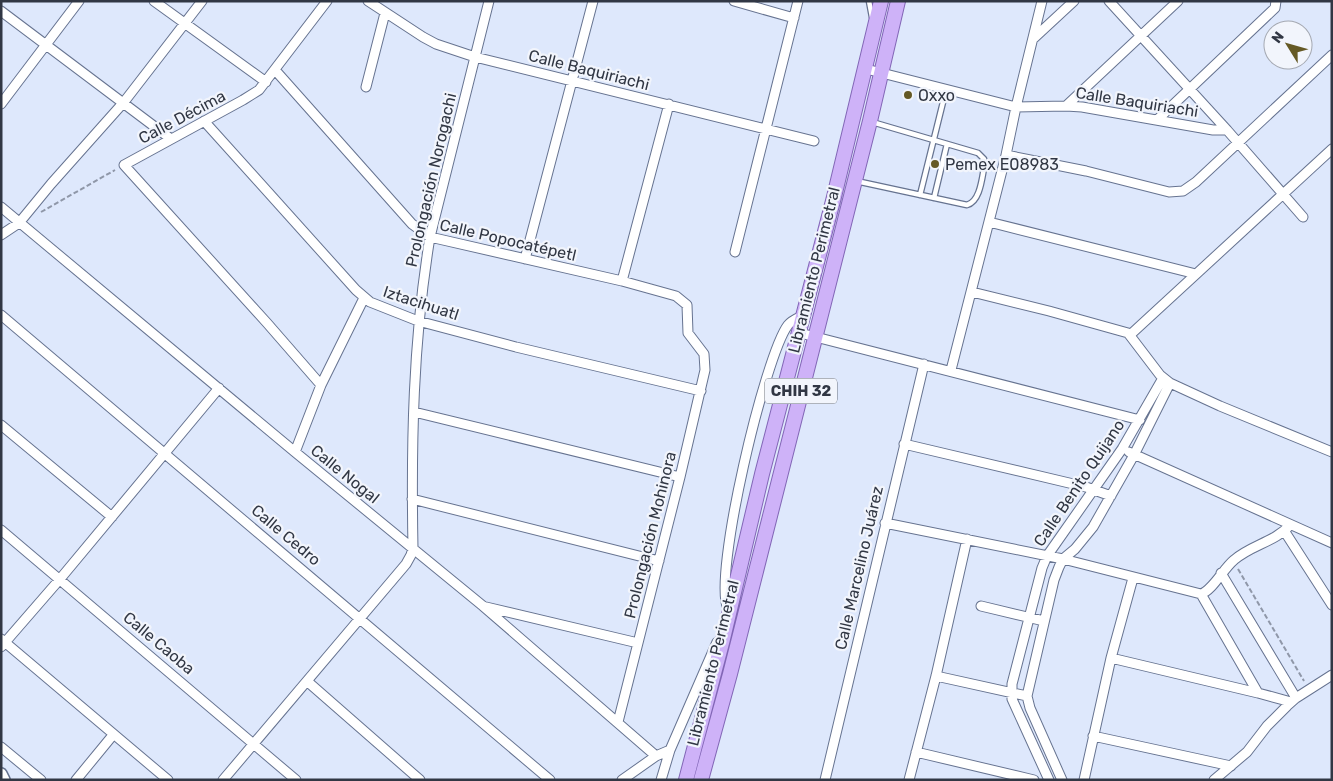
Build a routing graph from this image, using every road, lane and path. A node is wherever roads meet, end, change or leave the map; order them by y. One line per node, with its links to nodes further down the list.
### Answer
1 (80, 1): 25 (street)
2 (154, 1): 21 (street)
3 (202, 1): 21 (street)
4 (327, 1): 29 (street, Calle Décima)
5 (368, 1): 19 (street, Calle Baquiriachi)
6 (489, 1): 27 (street, Prolongación Norogachi)
7 (593, 1): 31 (street)
8 (734, 1): 20 (street)
9 (798, 1): 20 (street)
10 (869, 1): 22 (lane)
11 (882, 1): 22 (main road, Libramiento Perimetral / CHIH 32)
12 (898, 1): 30 (main road, Libramiento Perimetral / CHIH 32)
13 (1042, 1): 24 (street)
14 (1074, 1): 24 (street)
15 (1109, 1): 23 (street)
16 (1178, 1): 23 (street)
17 (1276, 2): 34 (street)
18 (1, 11): 25 (street)
19 (385, 13): 27 (street, Calle Baquiriachi); 33 (street)
20 (794, 18): 44 (street)
21 (184, 24): 32 (street); 36 (street)
22 (876, 27): 28 (main road, Libramiento Perimetral / CHIH 32)
23 (1142, 36): 34 (street); 39 (street)
24 (1033, 39): 40 (street)
25 (47, 45): 36 (street); 37 (street)
26 (1332, 55): 49 (street)
27 (475, 57): 31 (street, Calle Baquiriachi); 64 (street, Prolongación Norogachi)
28 (866, 69): 30 (street, Calle Baquiriachi); 72 (main road, Libramiento Perimetral / CHIH 32)
29 (276, 70): 32 (street, Calle Décima); 64 (street, Calle Popocatépetl)
30 (882, 73): 35 (street, Calle Baquiriachi); 43 (main road, Libramiento Perimetral / CHIH 32)
31 (572, 80): 38 (street, Calle Baquiriachi); 66 (street)
32 (266, 82): 42 (street, Calle Décima)
33 (366, 87)
34 (1190, 88): 41 (street); 45 (street)
35 (946, 89): 40 (street, Calle Baquiriachi); 47 (lane)
36 (124, 102): 46 (street); 62 (street)
37 (1, 104)
38 (669, 104): 44 (street, Calle Baquiriachi); 68 (street)
39 (1066, 106): 40 (street, Calle Baquiriachi); 41 (street, Calle Baquiriachi)
40 (1016, 107): 52 (street)
41 (1157, 120): 45 (street, Calle Baquiriachi)
42 (204, 121): 46 (street, Calle Décima); 70 (street, Iztacihuatl)
43 (870, 121): 47 (lane); 54 (main road, Libramiento Perimetral / CHIH 32)
44 (766, 129): 48 (street, Calle Baquiriachi); 65 (street)
45 (1227, 130): 49 (street)
46 (171, 139): 53 (street, Calle Décima)
47 (934, 140): 50 (lane); 56 (lane)
48 (814, 141)
49 (1238, 142): 52 (street); 55 (street)
50 (947, 144): 57 (lane); 57 (lane)
51 (1332, 149): 55 (street)
52 (1006, 155): 61 (street)
53 (124, 165): 59 (path); 81 (street)
54 (855, 181): 56 (lane); 76 (main road, Libramiento Perimetral / CHIH 32)
55 (1282, 194): 60 (street); 67 (street)
56 (920, 195): 57 (lane)
57 (934, 198)
58 (1, 207): 62 (street, Calle Nogal)
59 (38, 214)
60 (1303, 217)
61 (989, 222): 67 (street); 69 (street)
62 (19, 223): 63 (street); 82 (street, Calle Nogal)
63 (1, 235)
64 (430, 237): 66 (street, Calle Popocatépetl); 73 (street, Prolongación Norogachi)
65 (735, 252)
66 (525, 259): 68 (street, Calle Popocatépetl)
67 (1196, 274): 75 (street)
68 (622, 282): 77 (street, Calle Popocatépetl)
69 (972, 292): 75 (street); 79 (street)
70 (364, 298): 73 (street, Iztacihuatl); 81 (street)
71 (1, 315): 91 (street, Calle Cedro)
72 (804, 315): 74 (main road, Libramiento Perimetral / CHIH 32); 115 (street)
73 (418, 321): 83 (street, Iztacihuatl); 84 (street, Prolongación Norogachi)
74 (800, 333): 76 (street); 115 (main road, Libramiento Perimetral / CHIH 32)
75 (1130, 334): 80 (street)
76 (815, 336): 78 (street); 152 (main road, Libramiento Perimetral / CHIH 32)
77 (704, 354): 83 (street, Prolongación Mohinora)
78 (924, 364): 79 (street); 87 (street, Calle Marcelino Juárez)
79 (951, 370): 85 (street)
80 (1167, 380): 85 (street, Calle Benito Quijano); 90 (street); 92 (street, Calle Benito Quijano)
81 (321, 385): 89 (street)
82 (219, 388): 89 (street, Calle Nogal); 91 (street)
83 (700, 391): 93 (street, Prolongación Mohinora)
84 (414, 412): 93 (street); 96 (street, Prolongación Norogachi)
85 (1140, 420): 88 (street, Calle Benito Quijano)
86 (1, 425): 97 (street)
87 (904, 444): 94 (street); 98 (street, Calle Marcelino Juárez)
88 (1122, 449): 92 (street); 94 (street, Calle Benito Quijano)
89 (295, 452): 103 (street, Calle Nogal)
90 (1332, 452)
91 (165, 453): 97 (street); 116 (street, Calle Cedro)
92 (1134, 455): 95 (street, Calle Benito Quijano); 99 (street)
93 (680, 477): 107 (street, Prolongación Mohinora)
94 (1094, 490): 95 (street); 104 (street, Calle Benito Quijano)
95 (1111, 496): 105 (street, Calle Benito Quijano)
96 (412, 499): 103 (street, Prolongación Norogachi); 107 (street)
97 (112, 517): 110 (street)
98 (885, 523): 101 (street); 153 (street, Calle Marcelino Juárez)
99 (1288, 528): 102 (street); 106 (street); 112 (street)
100 (1, 530): 110 (street, Calle Caoba)
101 (968, 539): 104 (street); 124 (street)
102 (1332, 543)
103 (413, 548): 113 (street, Calle Nogal); 116 (street)
104 (1047, 556): 105 (street); 117 (street, Calle Benito Quijano)
105 (1063, 559): 109 (street); 118 (street, Calle Benito Quijano)
106 (1233, 560): 108 (street); 126 (path)
107 (659, 561): 121 (street, Prolongación Mohinora)
108 (1221, 573): 111 (street); 130 (street)
109 (1133, 578): 111 (street); 122 (street)
110 (60, 580): 120 (street); 134 (street, Calle Caoba)
111 (1202, 594): 128 (street)
112 (1332, 605)
113 (483, 606): 121 (street); 131 (street, Calle Nogal)
114 (981, 606): 117 (street)
115 (730, 611): 119 (main road, Libramiento Perimetral / CHIH 32)
116 (361, 618): 125 (street); 148 (street, Calle Cedro)
117 (1029, 618): 118 (street); 127 (street, Calle Benito Quijano)
118 (1044, 621): 129 (street, Calle Benito Quijano)
119 (723, 639): 136 (street); 151 (main road, Libramiento Perimetral / CHIH 32)
120 (2, 643): 132 (street)
121 (638, 643): 131 (street, Prolongación Mohinora)
122 (1112, 658): 128 (street); 133 (street)
123 (1332, 675): 126 (street)
124 (936, 676): 127 (street); 137 (street)
125 (308, 682): 134 (street); 147 (street)
126 (1308, 690): 130 (street)
127 (1011, 693): 129 (street); 156 (street)
128 (1258, 693): 130 (street)
129 (1027, 696): 157 (street)
130 (1293, 700): 139 (street)
131 (618, 722): 138 (street, Calle Nogal)
132 (113, 735): 143 (street); 144 (street)
133 (1093, 736): 139 (street); 158 (street)
134 (254, 744): 145 (street); 146 (street, Calle Caoba)
135 (1, 747): 142 (street)
136 (670, 750): 138 (street); 150 (street)
137 (916, 752): 154 (street); 155 (street)
138 (656, 756): 149 (street)
139 (1231, 766): 159 (street)
140 (1, 774): 141 (street)
141 (4, 780)
142 (41, 780)
143 (76, 780)
144 (168, 780)
145 (224, 780)
146 (296, 780)
147 (420, 780)
148 (550, 780)
149 (622, 780)
150 (662, 780)
151 (686, 780)
152 (701, 780)
153 (825, 780)
154 (909, 780)
155 (1034, 780)
156 (1049, 780)
157 (1062, 780)
158 (1084, 780)
159 (1214, 780)

